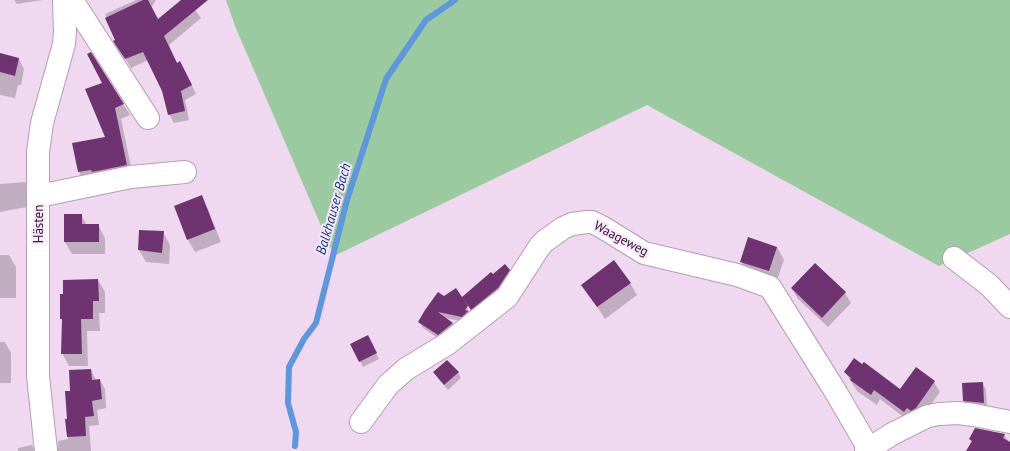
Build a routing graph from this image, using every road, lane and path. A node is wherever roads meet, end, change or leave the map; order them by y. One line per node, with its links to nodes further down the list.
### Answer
1 (64, 0): 5 (street, Hästen)
2 (72, 0): 3 (street)
3 (148, 118)
4 (185, 172): 5 (street)
5 (39, 196): 11 (street, Hästen)
6 (954, 258): 7 (street)
7 (1010, 307)
8 (361, 422): 10 (street, Waageweg)
9 (1010, 422): 10 (street)
10 (867, 450)
11 (46, 451)

